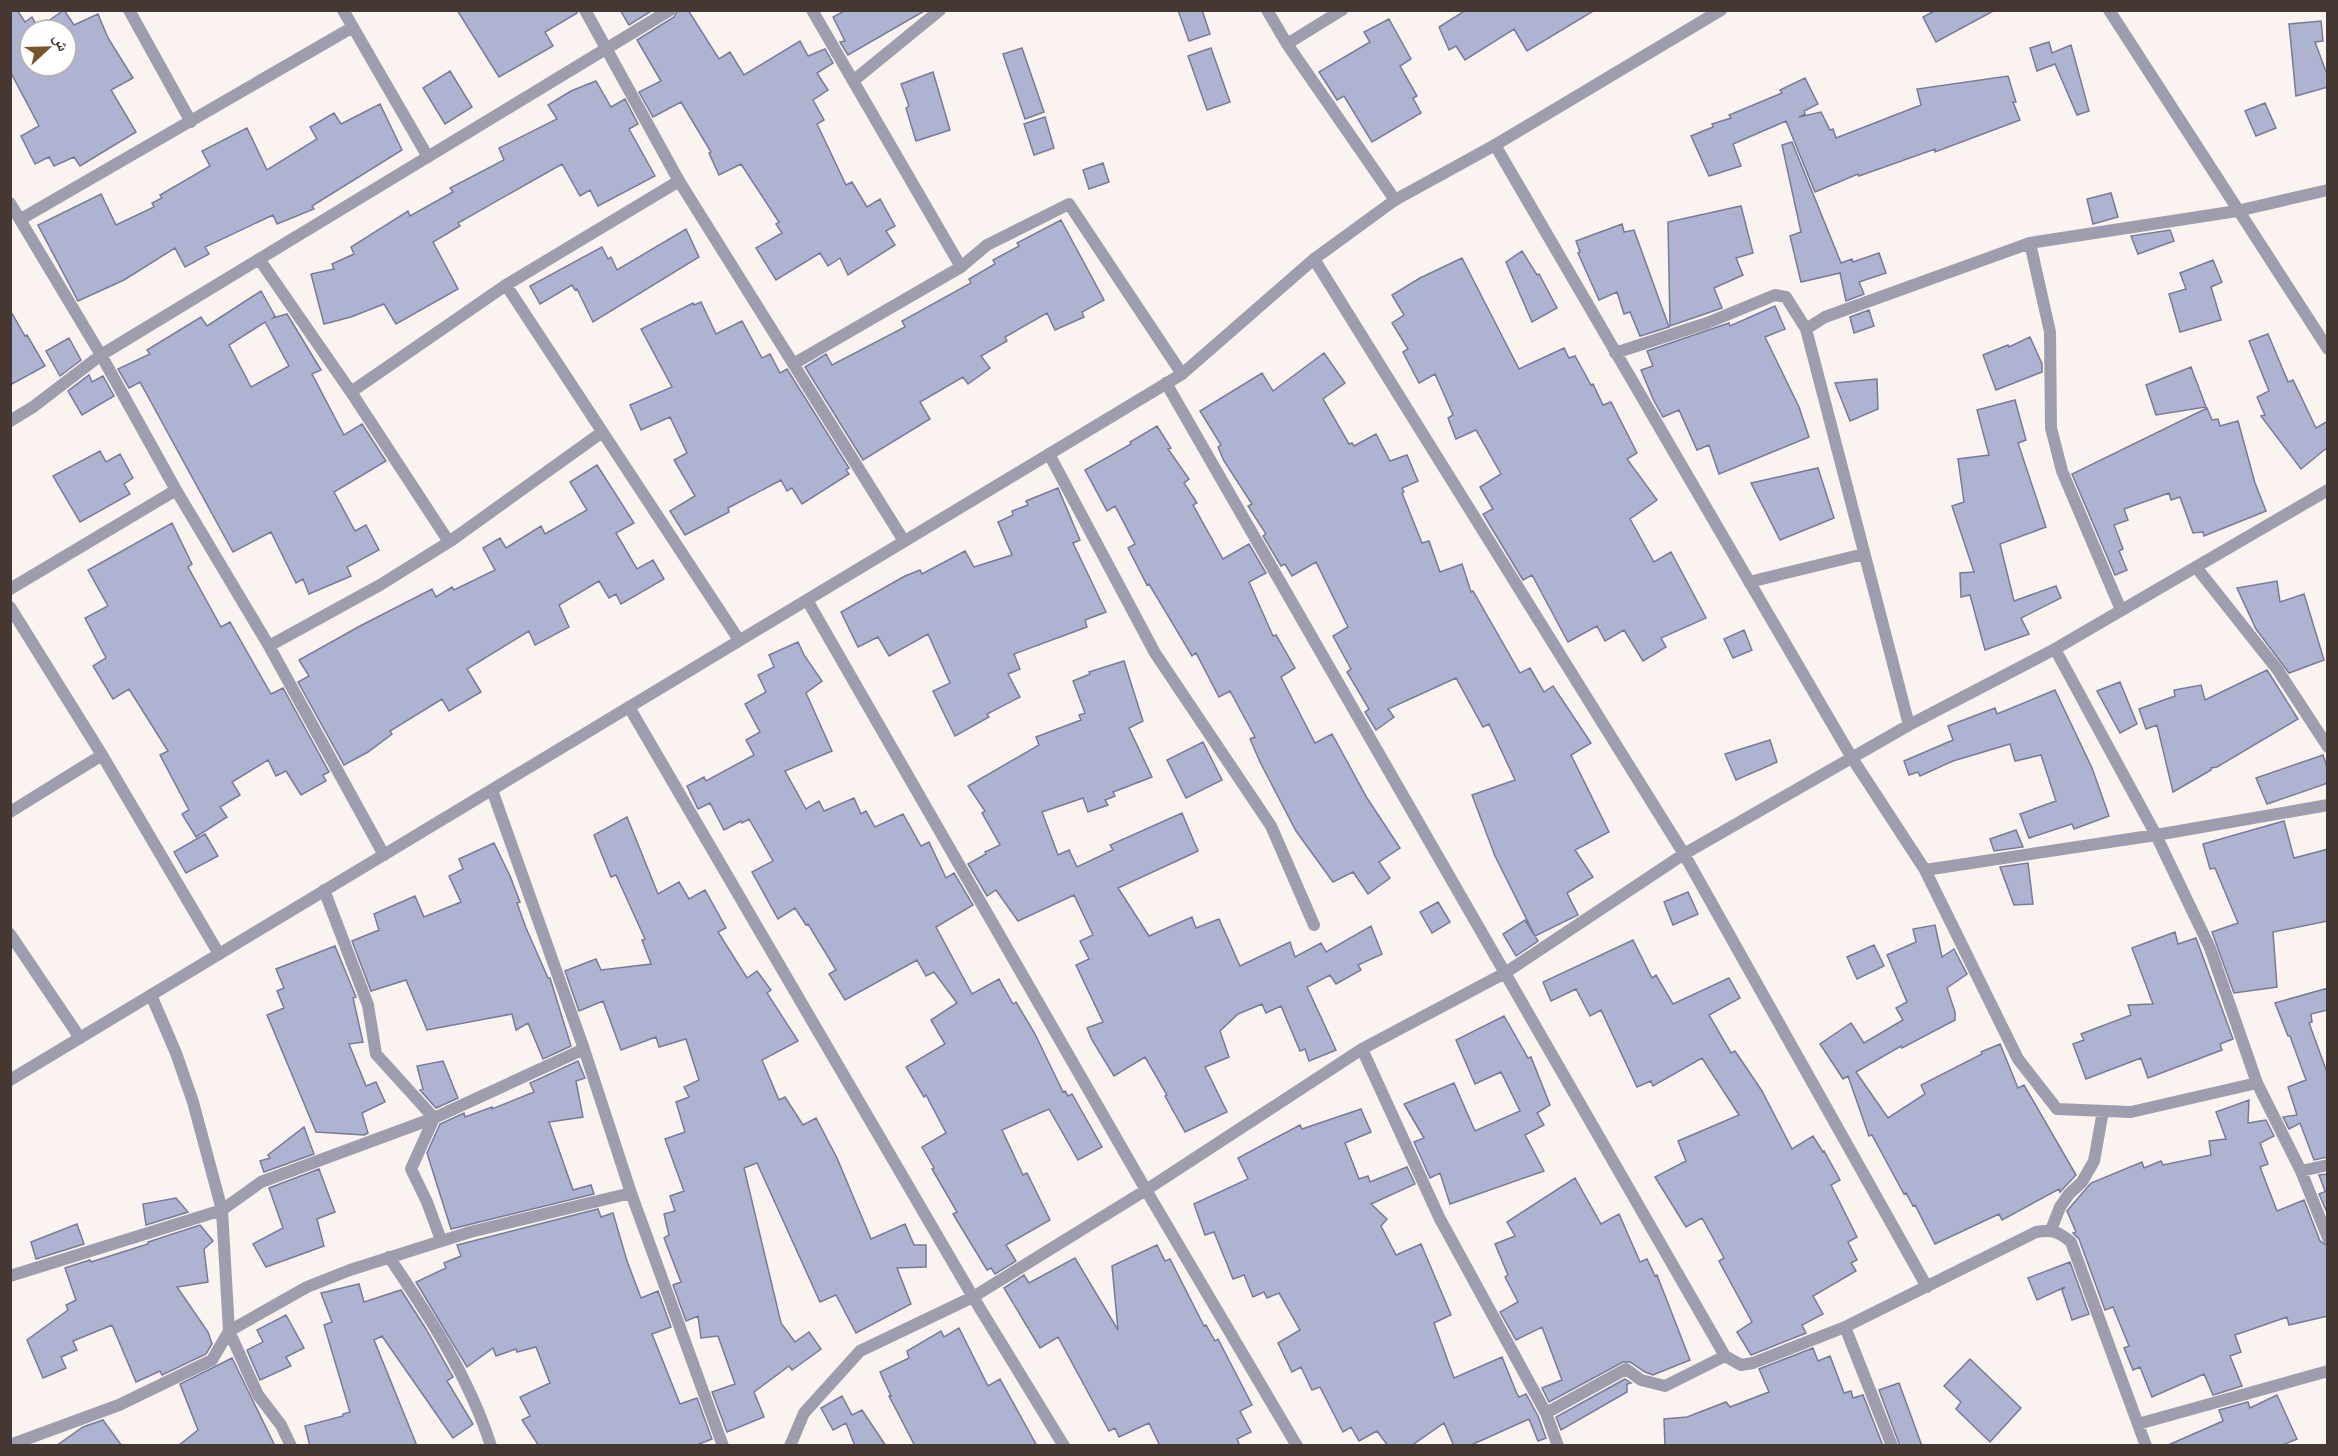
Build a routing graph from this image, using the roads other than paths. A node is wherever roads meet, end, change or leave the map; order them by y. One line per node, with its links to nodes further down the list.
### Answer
1 (129, 10): 15 (street)
2 (343, 10): 11 (street)
3 (585, 10): 13 (street)
4 (670, 10): 13 (street)
5 (812, 10): 14 (street)
6 (940, 10): 14 (street)
7 (1267, 10): 12 (street)
8 (1342, 10): 12 (street)
9 (2109, 10): 22 (street)
10 (1719, 11): 16 (street)
11 (353, 27): 15 (street); 17 (street)
12 (1287, 44): 20 (street)
13 (607, 48): 17 (street); 18 (street)
14 (853, 81): 27 (street)
15 (191, 122): 23 (street)
16 (1494, 145): 20 (street); 31 (street)
17 (428, 157): 25 (street)
18 (679, 181): 28 (street); 33 (street)
19 (2328, 190): 22 (street)
20 (1395, 200): 26 (street)
21 (10, 203): 23 (street)
22 (2237, 211): 24 (street); 30 (street)
23 (21, 219): 32 (street)
24 (2030, 243): 29 (street); 50 (street)
25 (259, 259): 32 (street); 36 (street)
26 (1314, 259): 34 (street); 63 (street)
27 (961, 267): 33 (street); 34 (street)
28 (506, 285): 36 (street); 38 (street)
29 (1806, 329): 31 (street); 44 (street)
30 (2328, 349)
31 (1615, 353): 46 (street)
32 (101, 355): 37 (street); 40 (street)
33 (795, 363): 42 (street)
34 (1182, 374): 35 (street)
35 (1166, 383): 39 (street); 70 (street)
36 (351, 392): 43 (street)
37 (10, 421)
38 (601, 433): 43 (street); 51 (street)
39 (1049, 454): 42 (street); 67 (street)
40 (176, 490): 47 (street); 52 (street)
41 (2328, 490): 45 (street)
42 (904, 541): 48 (street)
43 (448, 542): 52 (street)
44 (1864, 554): 46 (street); 55 (street)
45 (2196, 567): 50 (street); 56 (street)
46 (1749, 582): 58 (street)
47 (10, 589)
48 (807, 600): 51 (street); 81 (street)
49 (10, 607): 57 (street)
50 (2121, 610): 53 (street)
51 (739, 640): 54 (street)
52 (269, 646): 64 (street)
53 (2055, 649): 55 (street); 62 (street)
54 (629, 707): 59 (street); 90 (street)
55 (1909, 725): 58 (street)
56 (2328, 747)
57 (102, 755): 61 (street); 69 (street)
58 (1852, 758): 63 (street); 65 (street)
59 (492, 790): 64 (street); 73 (street)
60 (2328, 805): 62 (street)
61 (10, 812)
62 (2156, 835): 65 (street); 76 (street)
63 (1684, 854): 70 (street); 89 (street)
64 (384, 855): 66 (street)
65 (1925, 870): 77 (street)
66 (324, 890): 69 (street); 78 (street)
67 (1314, 925)
68 (10, 934): 72 (street)
69 (219, 954): 71 (street)
70 (1505, 973): 74 (street); 93 (street)
71 (152, 995): 72 (street); 83 (street)
72 (80, 1038): 75 (street)
73 (584, 1049): 78 (street); 82 (street)
74 (1362, 1049): 81 (street); 95 (street)
75 (10, 1080)
76 (2257, 1083): 77 (street); 80 (street)
77 (2103, 1111): 84 (street)
78 (434, 1118): 83 (street); 86 (street)
79 (2328, 1165): 80 (street)
80 (2301, 1171): 85 (street)
81 (1146, 1190): 90 (street); 103 (street)
82 (631, 1193): 86 (street); 100 (street)
83 (222, 1210): 88 (street); 92 (street)
84 (2050, 1230): 89 (street); 96 (street)
85 (2328, 1238)
86 (441, 1240): 87 (street)
87 (388, 1257): 92 (street); 99 (street)
88 (10, 1276)
89 (1927, 1287): 91 (street)
90 (973, 1297): 101 (street); 102 (street)
91 (1845, 1327): 93 (street); 105 (street)
92 (229, 1331): 97 (street); 98 (street)
93 (1725, 1356): 95 (street)
94 (2328, 1371): 96 (street)
95 (1546, 1413): 104 (street)
96 (2138, 1424): 106 (street)
97 (10, 1445)
98 (291, 1446)
99 (491, 1446)
100 (723, 1446)
101 (790, 1446)
102 (1064, 1446)
103 (1297, 1446)
104 (1558, 1446)
105 (1892, 1446)
106 (2146, 1446)

